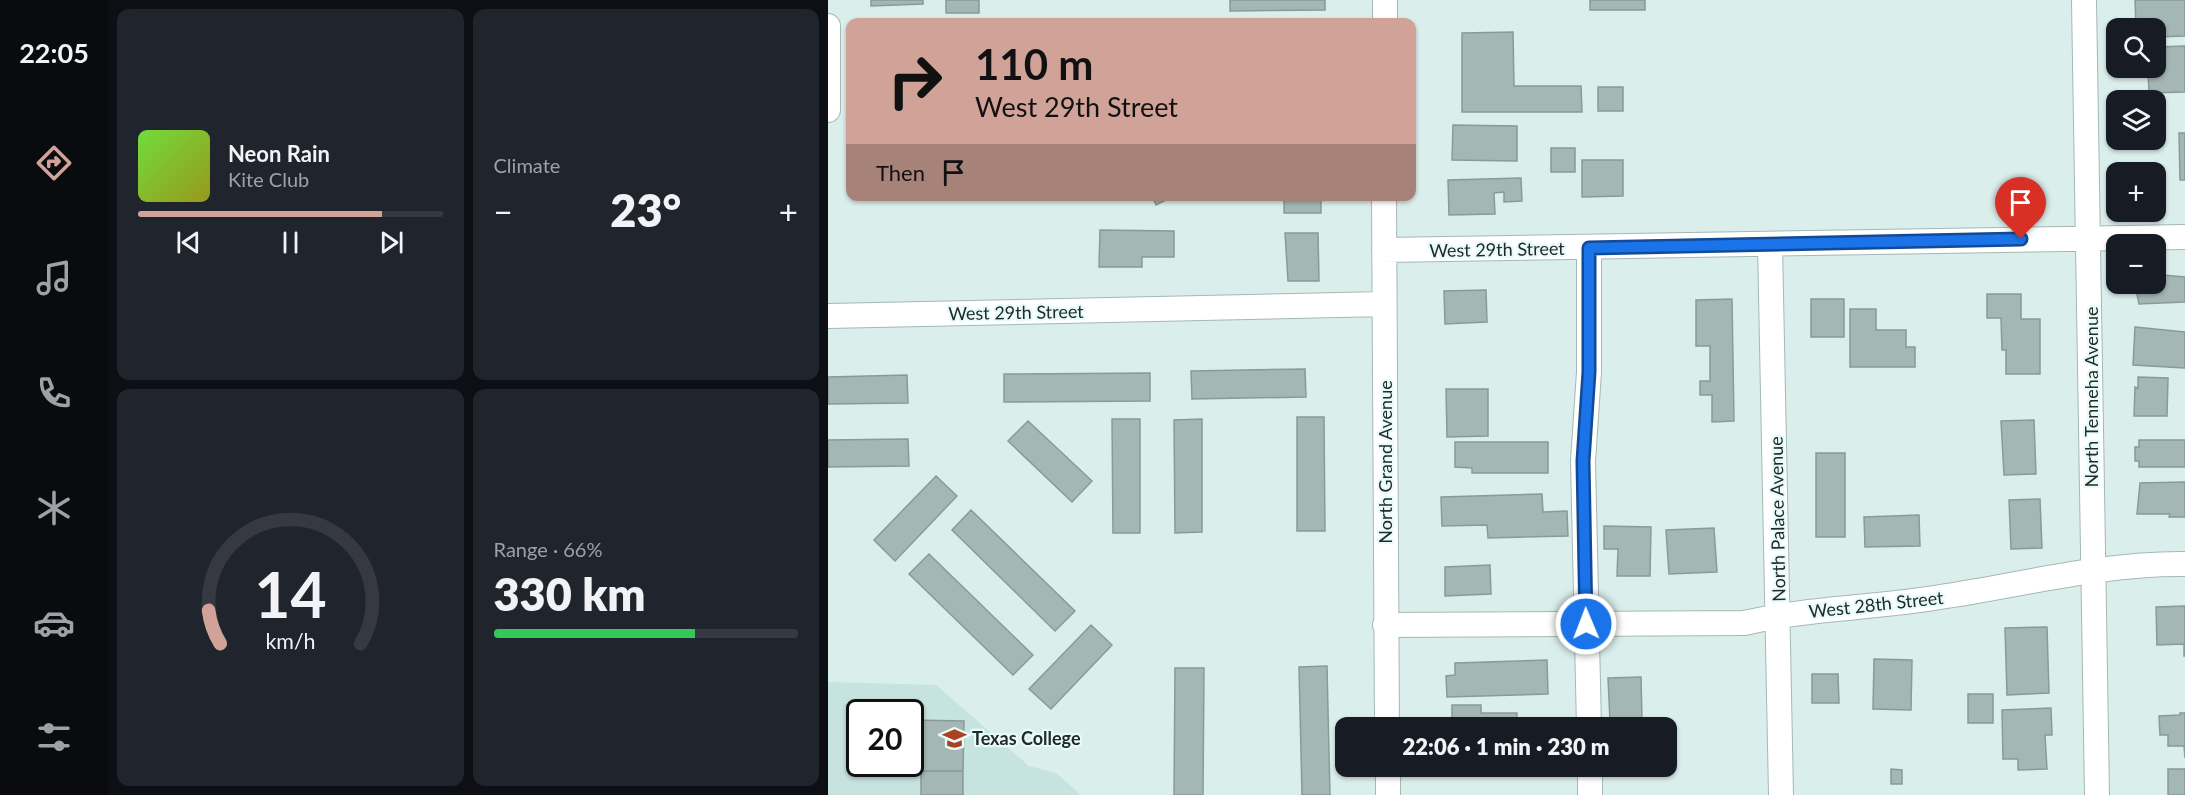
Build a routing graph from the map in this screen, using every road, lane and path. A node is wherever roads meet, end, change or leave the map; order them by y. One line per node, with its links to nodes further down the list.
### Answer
1 (1385, 0): 3 (street)
2 (2084, 0): 8 (street, North Tenneha Avenue)
3 (1385, 18)
4 (828, 26): 5 (street)
5 (828, 110)
6 (1384, 201): 11 (street, North Grand Avenue)
7 (2185, 237): 8 (street, West 29th Street)
8 (2089, 238): 9 (street, West 29th Street); 15 (street, North Tenneha Avenue)
9 (1770, 244): 10 (street, West 29th Street); 16 (street, North Palace Avenue)
10 (1589, 248): 11 (street, West 29th Street); 17 (street)
11 (1384, 250): 12 (street, North Grand Avenue)
12 (1384, 304): 13 (street, West 29th Street); 18 (street, North Grand Avenue)
13 (828, 316)
14 (2185, 564): 15 (street, West 28th Street)
15 (2092, 572): 16 (street, West 28th Street); 26 (street, North Tenneha Avenue)
16 (1779, 615): 17 (street, West 28th Street); 25 (street, North Palace Avenue)
17 (1586, 624): 18 (street, West 28th Street); 20 (street)
18 (1385, 625): 19 (street, North Grand Avenue)
19 (1387, 717)
20 (1588, 717)
21 (1388, 777): 23 (street)
22 (1590, 777): 24 (street)
23 (1388, 795)
24 (1590, 795)
25 (1781, 795)
26 (2097, 795)

